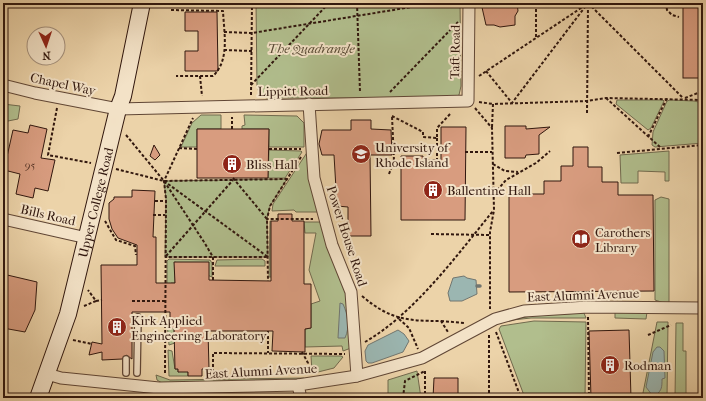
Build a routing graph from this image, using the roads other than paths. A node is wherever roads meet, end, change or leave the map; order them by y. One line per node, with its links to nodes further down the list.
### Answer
1 (142, 3): 6 (street, Upper College Road)
2 (469, 7): 4 (street, Taft Road)
3 (3, 85): 6 (street, Chapel Way)
4 (464, 101): 5 (street, Lippitt Road)
5 (309, 104): 6 (street, Lippitt Road); 15 (street, Power House Road)
6 (118, 109): 8 (street, Upper College Road)
7 (3, 219): 8 (street, Bills Road)
8 (87, 238): 14 (street, Upper College Road)
9 (703, 308): 15 (street, East Alumni Avenue)
10 (138, 317): 13 (lane)
11 (126, 359): 12 (lane)
12 (126, 373)
13 (138, 373)
14 (47, 374): 16 (street, East Alumni Avenue); 17 (street, Upper College Road)
15 (357, 376): 16 (street, East Alumni Avenue)
16 (298, 385): 18 (street)
17 (38, 398)
18 (298, 398)

